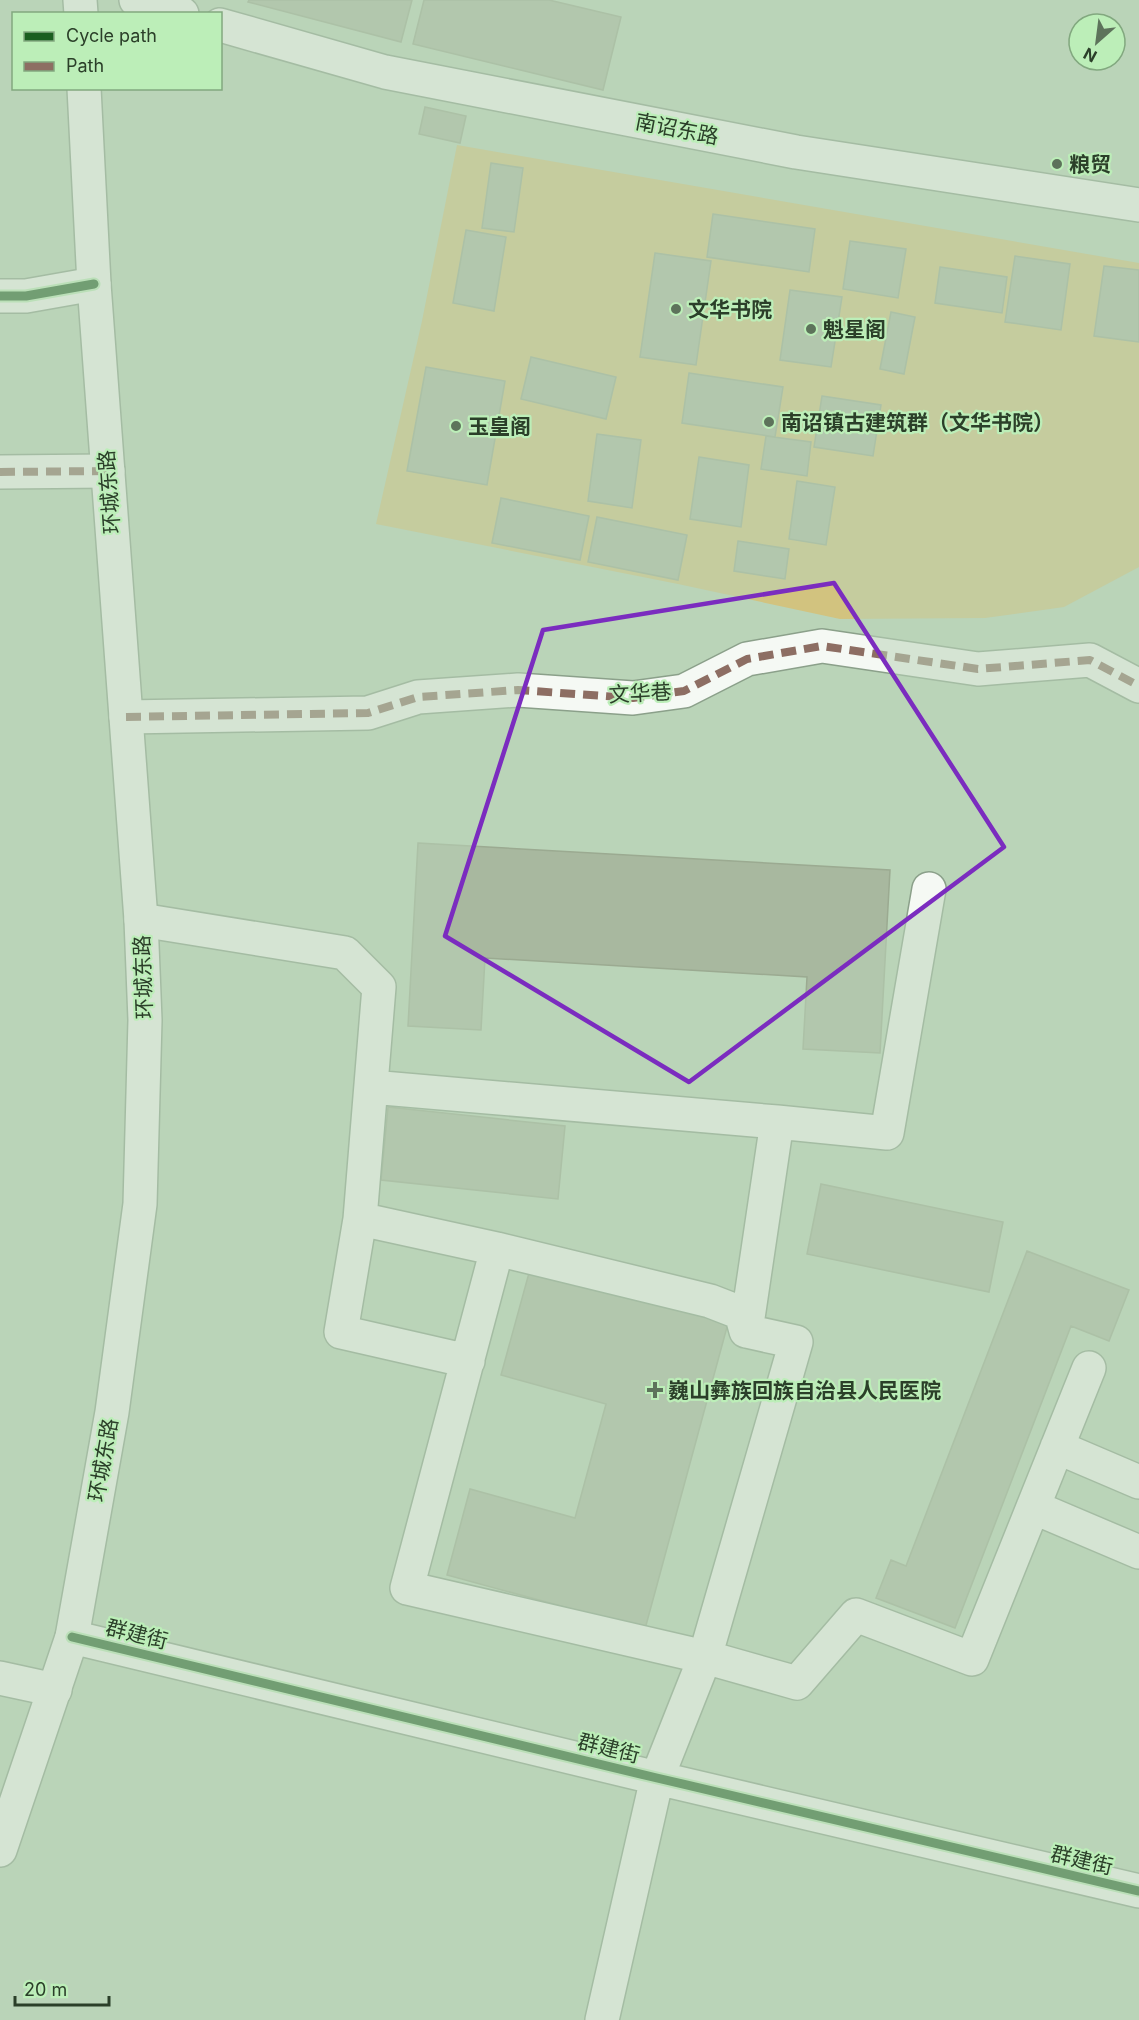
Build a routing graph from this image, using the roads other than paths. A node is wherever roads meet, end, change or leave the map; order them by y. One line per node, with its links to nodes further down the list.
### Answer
1 (136, 0): 2 (main road)
2 (175, 12)
3 (222, 26): 5 (main road, 南诏东路)
4 (84, 90): 6 (main road, 环城东路)
5 (1139, 205)
6 (94, 284): 7 (main road); 8 (main road, 环城东路)
7 (0, 296)
8 (108, 471): 9 (main road); 11 (main road, 环城东路)
9 (0, 472)
10 (1139, 686): 11 (main road, 文华巷)
11 (126, 717): 13 (main road, 环城东路)
12 (929, 889): 15 (main road)
13 (141, 920): 14 (main road); 25 (main road, 环城东路)
14 (371, 1087): 15 (main road); 16 (main road)
15 (777, 1122): 18 (main road)
16 (360, 1219): 17 (main road); 19 (main road)
17 (497, 1249): 18 (main road); 19 (main road)
18 (746, 1331): 26 (main road)
19 (468, 1362): 26 (main road)
20 (1089, 1368): 21 (main road)
21 (1057, 1447): 22 (main road); 23 (main road)
22 (1139, 1482)
23 (1033, 1507): 24 (main road); 26 (main road)
24 (1139, 1552)
25 (72, 1637): 28 (main road, 环城东路); 29 (main road, 群建街)
26 (705, 1657): 29 (main road)
27 (0, 1678): 28 (main road)
28 (55, 1690): 30 (main road, 环城东路)
29 (657, 1778): 31 (main road, 群建街); 32 (main road)
30 (0, 1850)
31 (1139, 1892)
32 (602, 2020)

